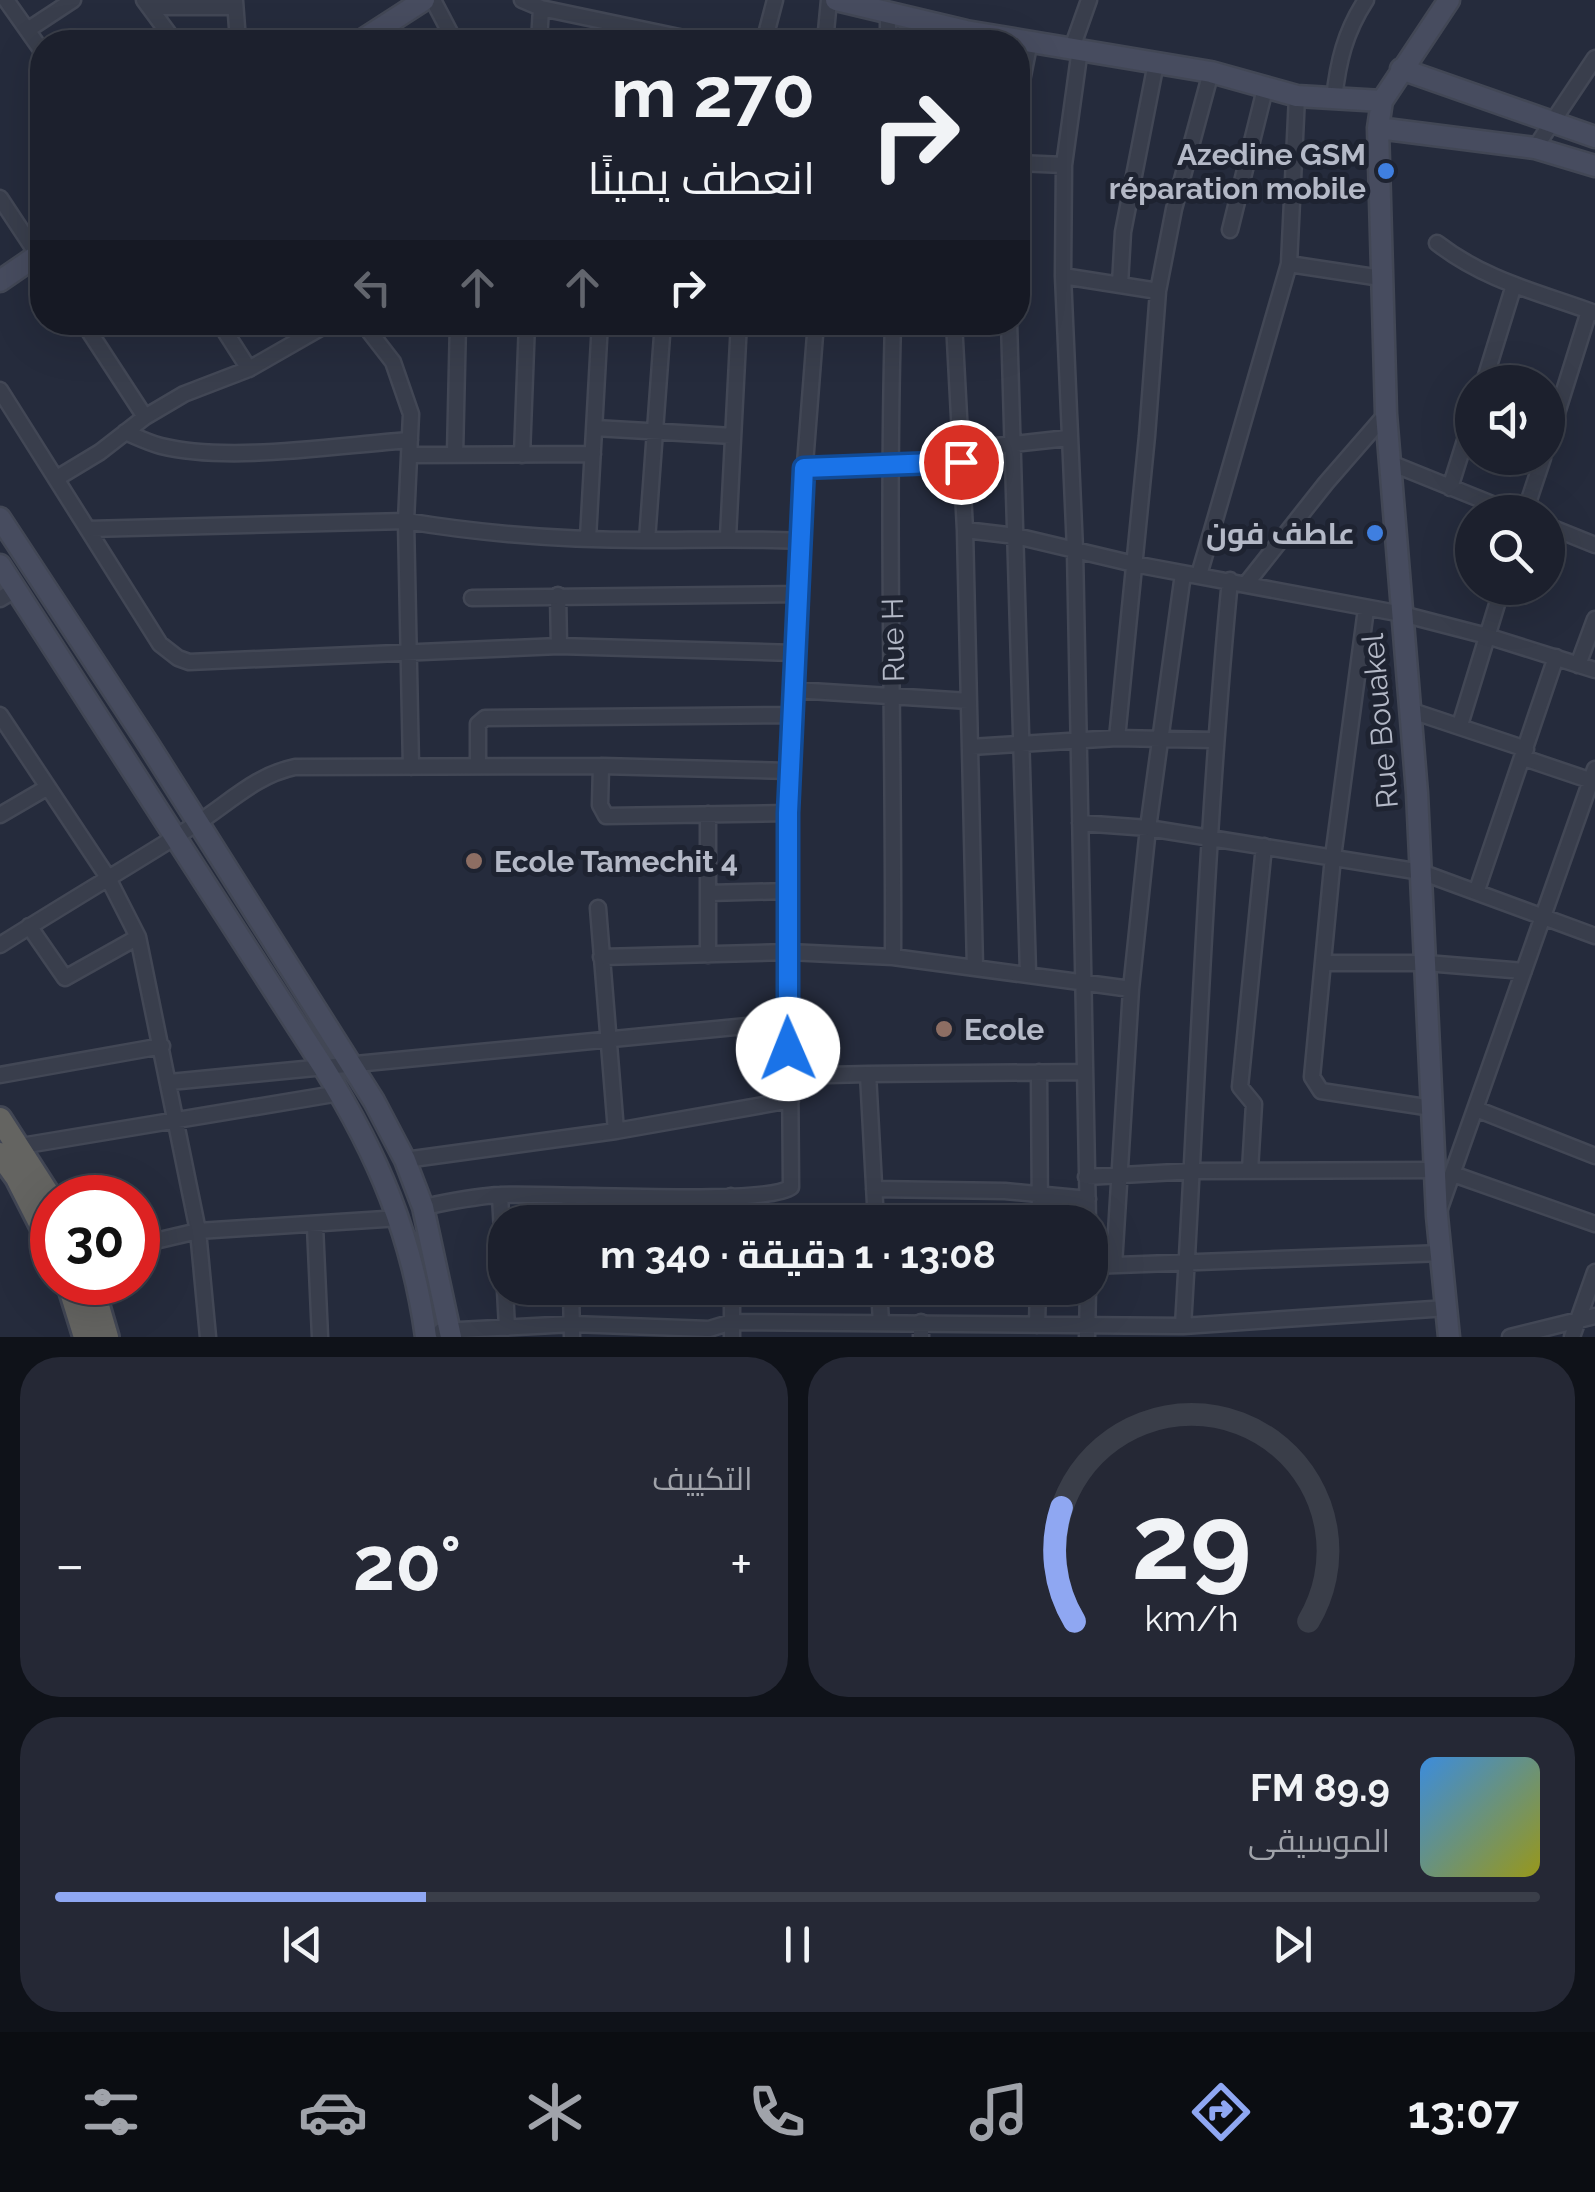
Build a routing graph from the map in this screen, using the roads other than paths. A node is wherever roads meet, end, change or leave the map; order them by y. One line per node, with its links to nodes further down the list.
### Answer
1 (6, 0): 17 (street)
2 (73, 0): 17 (street)
3 (424, 0): 20 (main road)
4 (433, 0): 21 (street)
5 (522, 0): 14 (street)
6 (776, 0): 25 (street)
7 (829, 0): 26 (street)
8 (836, 0): 15 (main road)
9 (1089, 0): 31 (street)
10 (1366, 0): 38 (street)
11 (1449, 0): 34 (main road)
12 (148, 3): 13 (street); 18 (street)
13 (235, 4): 19 (street)
14 (541, 8): 16 (street); 22 (street)
15 (888, 15): 27 (street); 28 (main road)
16 (614, 24): 23 (street); 24 (street)
17 (28, 29): 29 (street)
18 (167, 30)
19 (237, 30)
20 (378, 30)
21 (449, 30)
22 (540, 30)
23 (614, 30)
24 (640, 30)
25 (767, 30)
26 (826, 30)
27 (888, 30)
28 (941, 30)
29 (30, 32)
30 (1030, 42): 31 (main road)
31 (1076, 48): 33 (main road); 45 (street)
32 (1595, 58): 40 (street)
33 (1156, 64): 35 (main road); 56 (street)
34 (1401, 70): 39 (main road); 40 (main road)
35 (1211, 72): 36 (main road); 58 (street)
36 (1266, 86): 37 (main road); 48 (street)
37 (1297, 96): 38 (main road); 52 (street)
38 (1334, 99): 39 (main road)
39 (1382, 101): 41 (main road, Rue Bouakel)
40 (1552, 122): 42 (main road); 43 (street)
41 (1378, 128): 43 (main road); 54 (main road, Rue Bouakel)
42 (1595, 137)
43 (1535, 148): 46 (main road)
44 (1030, 164): 45 (street)
45 (1064, 166): 53 (street)
46 (1595, 166)
47 (0, 198): 49 (street)
48 (1230, 230)
49 (30, 240)
50 (1437, 243): 57 (street)
51 (30, 263): 55 (main road)
52 (1288, 264): 54 (street); 111 (street)
53 (1062, 276): 56 (street); 83 (street)
54 (1381, 278): 77 (main road, Rue Bouakel)
55 (0, 281)
56 (1120, 284): 58 (street)
57 (1514, 285): 59 (street); 73 (street)
58 (1158, 291): 109 (street)
59 (1592, 312): 76 (street)
60 (91, 335): 78 (street)
61 (226, 335): 74 (street)
62 (308, 335): 74 (street)
63 (372, 335): 85 (street)
64 (458, 335): 88 (street)
65 (526, 335): 86 (street)
66 (599, 335): 79 (street)
67 (662, 335): 80 (street)
68 (738, 335): 82 (street)
69 (815, 335): 92 (street)
70 (893, 335): 90 (street, Rue H)
71 (955, 335): 89 (street)
72 (1009, 335): 84 (street)
73 (1489, 365)
74 (248, 369): 78 (street)
75 (0, 390): 94 (street)
76 (1565, 392)
77 (1386, 414): 91 (main road, Rue Bouakel); 113 (street)
78 (145, 417): 81 (street)
79 (595, 428): 80 (street); 87 (street)
80 (655, 431): 82 (street); 105 (street)
81 (125, 432): 85 (street); 94 (street)
82 (733, 436): 103 (street)
83 (1068, 438): 84 (street); 108 (street)
84 (1013, 446): 89 (street); 102 (street)
85 (411, 448): 88 (street); 98 (street)
86 (522, 454): 87 (street); 88 (street)
87 (594, 454): 104 (street)
88 (455, 455)
89 (960, 456): 90 (street); 100 (street)
90 (890, 464): 92 (street); 130 (street, Rue H)
91 (1393, 464): 95 (street); 120 (main road, Rue Bouakel)
92 (804, 468): 106 (street)
93 (1455, 472): 95 (street)
94 (57, 478): 99 (street)
95 (1450, 488): 96 (street)
96 (1468, 495)
97 (0, 518): 152 (main road)
98 (406, 521): 99 (street); 104 (street); 124 (street)
99 (88, 530): 124 (street)
100 (965, 530): 102 (street); 131 (street)
101 (1565, 533): 107 (street)
102 (1016, 536): 108 (street); 140 (street)
103 (728, 537): 105 (street); 106 (street)
104 (588, 538): 105 (street)
105 (646, 540)
106 (800, 541): 114 (street)
107 (1595, 545)
108 (1075, 550): 109 (street); 138 (street)
109 (1134, 564): 111 (street); 136 (street)
110 (0, 565): 115 (main road)
111 (1191, 575): 112 (street); 137 (street)
112 (1230, 580): 113 (street); 139 (street)
113 (1246, 584): 119 (street)
114 (798, 594): 116 (street); 125 (street)
115 (8, 595): 155 (main road)
116 (558, 596): 117 (street); 123 (street)
117 (472, 598)
118 (1497, 605): 122 (street)
119 (1366, 609): 120 (street); 158 (street)
120 (1402, 614): 122 (street); 132 (main road, Rue Bouakel)
121 (1595, 618): 127 (street)
122 (1487, 636): 126 (street); 135 (street)
123 (559, 646): 124 (street); 125 (street)
124 (409, 653): 145 (street)
125 (795, 653): 129 (street)
126 (1556, 657): 127 (street); 142 (street)
127 (1578, 665): 128 (street)
128 (1595, 670)
129 (794, 690): 130 (street); 134 (street)
130 (894, 696): 131 (street); 173 (street, Rue H)
131 (969, 701): 141 (street)
132 (1409, 710): 135 (street); 159 (main road, Rue Bouakel)
133 (0, 715): 148 (street)
134 (793, 715): 143 (street); 146 (street)
135 (1460, 726): 142 (street)
136 (1117, 738): 137 (street); 138 (street)
137 (1161, 738): 139 (street); 154 (street)
138 (1076, 739): 140 (street); 153 (street)
139 (1214, 740): 156 (street)
140 (1023, 742): 141 (street); 178 (street)
141 (971, 747): 176 (street)
142 (1525, 753): 147 (street); 161 (street)
143 (478, 766): 144 (street); 145 (street)
144 (601, 766): 146 (street); 151 (street)
145 (411, 767): 152 (street)
146 (790, 771): 149 (street)
147 (1594, 777): 165 (street)
148 (48, 787): 150 (street); 160 (street)
149 (788, 813): 151 (street); 163 (street)
150 (0, 814)
151 (708, 814): 162 (street)
152 (196, 824): 155 (street); 184 (main road)
153 (1080, 824): 154 (street); 179 (street)
154 (1148, 828): 156 (street); 180 (street)
155 (174, 836): 160 (street); 185 (main road)
156 (1209, 838): 157 (street); 203 (street)
157 (1264, 846): 158 (street); 202 (street)
158 (1333, 857): 159 (street); 174 (street)
159 (1421, 872): 161 (street); 175 (main road, Rue Bouakel)
160 (107, 876): 166 (street); 168 (street)
161 (1476, 890): 165 (street)
162 (708, 892): 163 (street); 171 (street)
163 (789, 892): 170 (street)
164 (598, 908): 172 (street)
165 (1544, 917): 167 (street); 177 (street)
166 (30, 926): 168 (street); 169 (street)
167 (1595, 936)
168 (138, 937): 183 (street)
169 (0, 945)
170 (789, 952): 171 (street); 173 (street); 181 (street)
171 (708, 954): 172 (street)
172 (602, 957): 182 (street)
173 (894, 957): 176 (street)
174 (1324, 962): 175 (street); 194 (street)
175 (1426, 963): 177 (street); 194 (main road, Rue Bouakel)
176 (974, 968): 178 (street)
177 (1524, 971): 195 (street)
178 (1028, 974): 179 (street)
179 (1084, 982): 180 (street); 187 (street)
180 (1131, 988): 205 (street)
181 (788, 1022): 182 (street); 190 (street)
182 (609, 1040): 184 (street); 198 (street)
183 (162, 1046): 189 (street); 191 (street)
184 (353, 1066): 185 (street); 201 (main road)
185 (324, 1068): 191 (street); 192 (main road)
186 (1039, 1072): 187 (street); 188 (street); 209 (street)
187 (1085, 1072): 207 (street)
188 (868, 1074): 190 (street); 208 (street)
189 (0, 1075)
190 (790, 1076): 193 (street)
191 (170, 1082): 197 (street)
192 (340, 1093): 197 (street); 221 (main road)
193 (791, 1100): 198 (street); 212 (street)
194 (1432, 1108): 204 (main road, Rue Bouakel)
195 (1476, 1109): 200 (street); 204 (street)
196 (0, 1118): 199 (highway)
197 (177, 1119): 199 (street); 224 (street)
198 (616, 1131): 201 (street)
199 (10, 1150): 206 (highway); 214 (highway)
200 (1595, 1156)
201 (405, 1160): 220 (main road)
202 (1250, 1170): 203 (street); 204 (street)
203 (1194, 1171): 205 (street); 227 (street)
204 (1444, 1172): 222 (street); 226 (main road, Rue Bouakel)
205 (1121, 1174): 207 (street); 229 (street)
206 (31, 1175)
207 (1086, 1177): 213 (street)
208 (874, 1189): 209 (street); 217 (street)
209 (1041, 1194): 213 (street); 218 (street)
210 (500, 1195): 211 (street); 220 (street); 243 (street)
211 (569, 1196): 212 (street); 215 (street)
212 (732, 1196): 216 (street)
213 (1088, 1200): 219 (street)
214 (30, 1202)
215 (569, 1205)
216 (732, 1205)
217 (875, 1205)
218 (1041, 1205)
219 (1088, 1205)
220 (424, 1206): 250 (main road)
221 (400, 1218): 223 (street); 249 (main road)
222 (1595, 1224)
223 (314, 1226): 224 (street); 254 (street)
224 (198, 1231): 225 (street); 253 (street)
225 (160, 1240)
226 (1443, 1253): 227 (street); 237 (main road, Rue Bouakel)
227 (1187, 1262): 229 (street); 242 (street)
228 (1108, 1265): 229 (street)
229 (1114, 1265)
230 (1595, 1272): 239 (street)
231 (75, 1305): 251 (highway)
232 (98, 1305): 252 (highway)
233 (571, 1305): 245 (street)
234 (880, 1305): 240 (street)
235 (1038, 1305): 241 (street)
236 (1088, 1305): 247 (street)
237 (1447, 1308): 242 (street); 255 (main road, Rue Bouakel)
238 (1595, 1316): 239 (street)
239 (1576, 1319): 256 (street); 257 (street)
240 (881, 1323): 244 (street); 246 (street)
241 (1037, 1325): 244 (street); 247 (street)
242 (1183, 1326): 247 (street)
243 (507, 1328): 245 (street); 250 (street)
244 (921, 1329)
245 (572, 1330): 248 (street)
246 (732, 1330): 248 (street)
247 (1087, 1332)
248 (714, 1333)
249 (425, 1334): 250 (street)
250 (451, 1334)
251 (85, 1337)
252 (107, 1337)
253 (208, 1337)
254 (320, 1337)
255 (1448, 1337)
256 (1510, 1337)
257 (1572, 1337)

